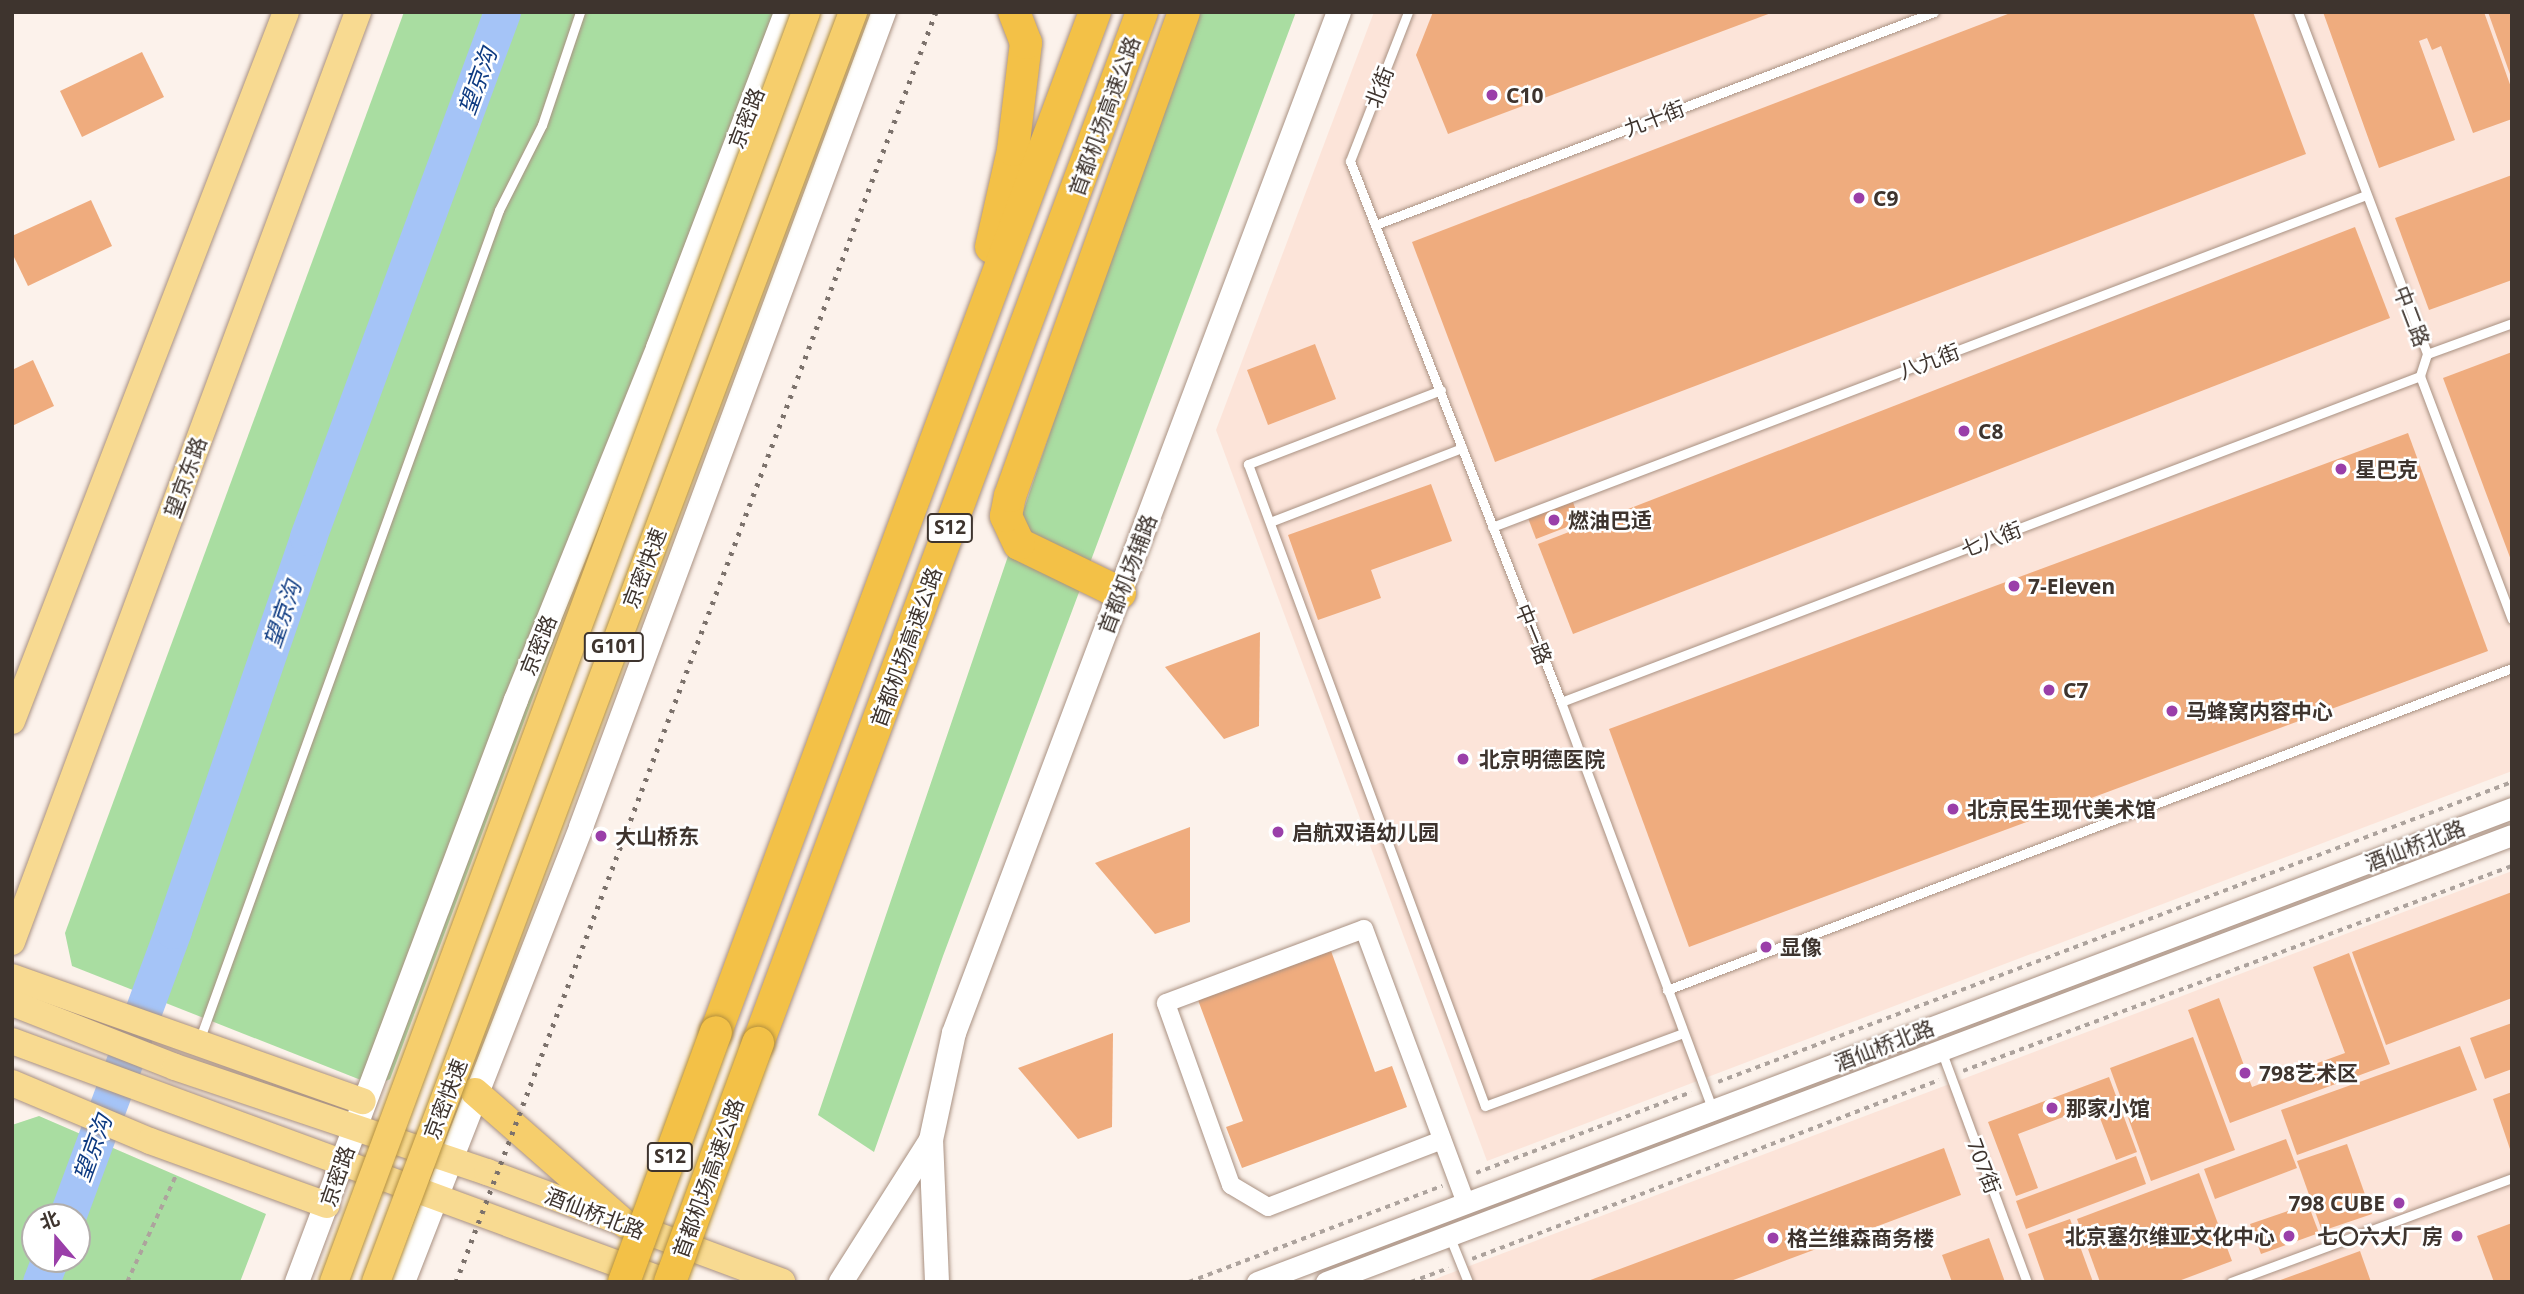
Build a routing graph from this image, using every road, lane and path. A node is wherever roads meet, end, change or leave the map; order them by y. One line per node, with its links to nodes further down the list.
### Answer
1 (286, 12): 31 (main road)
2 (358, 12): 35 (main road, 望京东路)
3 (580, 12): 42 (lane)
4 (786, 12): 47 (main road, 京密路)
5 (806, 12): 64 (highway, 京密快速 / G101, bridge)
6 (853, 12): 65 (highway, 京密快速 / G101, bridge)
7 (884, 12): 46 (main road, G101)
8 (1014, 12): 21 (highway)
9 (1095, 12): 21 (highway, 首都机场高速公路 / S12)
10 (1142, 12): 68 (highway, 首都机场高速公路 / S12, bridge)
11 (1184, 12): 27 (highway)
12 (1339, 12): 27 (main road, 首都机场辅路)
13 (1408, 12): 16 (lane, 北街)
14 (1934, 12): 18 (lane, 九十街)
15 (2298, 12): 17 (lane, 中二路)
16 (1350, 161): 18 (lane, 中一路)
17 (2366, 195): 20 (lane, 中二路); 26 (lane, 八九街)
18 (1375, 225): 23 (lane, 中一路)
19 (2512, 323): 20 (lane)
20 (2427, 354): 22 (lane, 中二路)
21 (963, 373): 67 (highway, 首都机场高速公路 / S12, bridge)
22 (2420, 376): 28 (lane, 中二路); 30 (lane, 七八街)
23 (1441, 390): 24 (lane, 中一路); 25 (lane)
24 (1462, 448): 25 (lane); 26 (lane, 中一路)
25 (1270, 522): 40 (lane)
26 (1492, 527): 30 (lane, 中一路)
27 (1120, 593): 50 (main road, 首都机场辅路)
28 (2512, 619)
29 (2512, 668): 37 (lane)
30 (1561, 702): 37 (lane, 中一路)
31 (12, 721)
32 (2512, 782): 44 (path)
33 (2512, 808): 48 (street, 酒仙桥北路)
34 (2512, 835): 43 (street, 酒仙桥北路)
35 (12, 942)
36 (12, 977): 39 (main road)
37 (1667, 990): 40 (lane, 中一路)
38 (12, 1003): 39 (main road)
39 (62, 1009): 42 (main road); 49 (main road, 酒仙桥北路)
40 (1682, 1032): 44 (lane, 中一路)
41 (12, 1041): 52 (main road, 酒仙桥北路)
42 (190, 1043): 47 (main road)
43 (1941, 1050): 61 (street, 酒仙桥北路); 76 (lane, 707街)
44 (1704, 1087): 48 (lane, 中一路); 56 (path)
45 (24, 1089): 59 (main road)
46 (475, 1092): 53 (main road, G101); 60 (highway)
47 (363, 1101): 49 (main road, 京密路)
48 (1713, 1110): 58 (street, 酒仙桥北路)
49 (353, 1128): 52 (main road, 京密路); 53 (main road, 酒仙桥北路)
50 (931, 1140): 70 (main road); 71 (main road)
51 (1442, 1140): 51 (street); 56 (street)
52 (343, 1160): 57 (main road, 酒仙桥北路); 59 (main road, 京密路)
53 (448, 1160): 57 (main road, G101); 60 (main road, 酒仙桥北路)
54 (182, 1163): 62 (path)
55 (2512, 1178): 77 (lane)
56 (1458, 1180): 58 (street); 72 (path)
57 (435, 1193): 66 (main road); 68 (main road, 酒仙桥北路)
58 (1466, 1203): 73 (street, 酒仙桥北路)
59 (327, 1205): 63 (main road, 京密路)
60 (625, 1224): 69 (main road, 酒仙桥北路)
61 (1449, 1235): 74 (street, 酒仙桥北路); 75 (lane)
62 (127, 1282)
63 (298, 1282)
64 (334, 1282)
65 (376, 1282)
66 (403, 1282)
67 (624, 1282)
68 (668, 1282)
69 (782, 1282)
70 (841, 1282)
71 (937, 1282)
72 (1189, 1282)
73 (1257, 1282)
74 (1326, 1282)
75 (1468, 1282)
76 (2027, 1282)
77 (2231, 1282)

